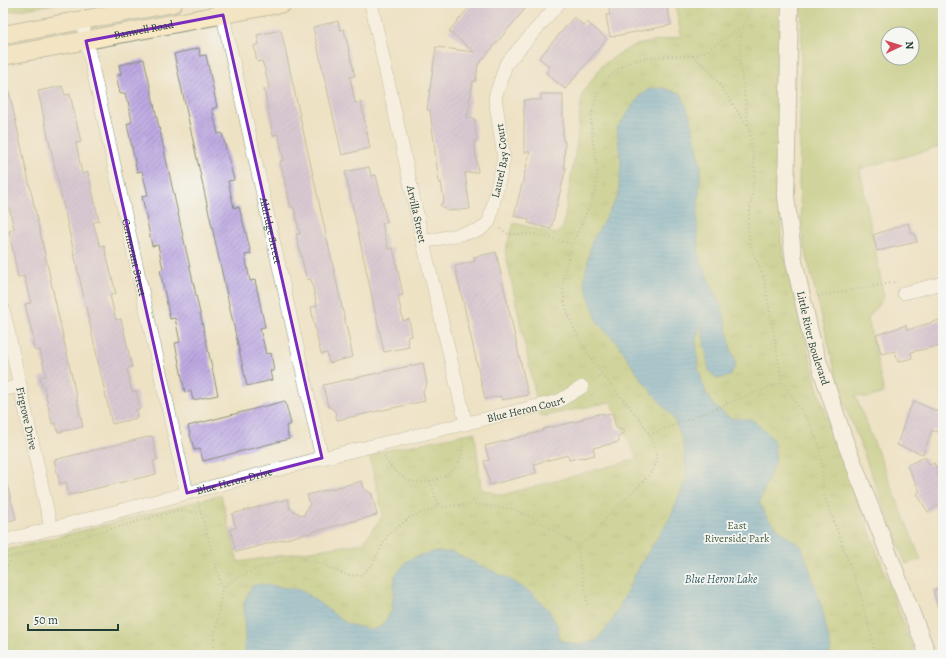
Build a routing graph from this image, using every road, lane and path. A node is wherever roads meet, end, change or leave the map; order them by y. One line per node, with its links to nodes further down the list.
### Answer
1 (173, 3): 8 (main road, Banwell Road)
2 (283, 3): 7 (main road, Banwell Road)
3 (371, 3): 16 (street, Arvilla Street)
4 (559, 3): 15 (street, Laurel Bay Court)
5 (755, 3): 9 (path)
6 (790, 3): 45 (street, Little River Boulevard)
7 (222, 9): 11 (main road, Banwell Road); 29 (street, Aldridge Street)
8 (82, 21): 10 (main road, Banwell Road); 11 (street, Cormorant Street)
9 (743, 27): 13 (path); 14 (path)
10 (3, 35)
11 (86, 41): 12 (main road, Banwell Road); 31 (street, Cormorant Street)
12 (3, 56)
13 (694, 56): 14 (path); 17 (path)
14 (751, 132): 22 (path)
15 (489, 222): 16 (street); 17 (path)
16 (423, 242): 26 (street, Arvilla Street)
17 (572, 244): 27 (path)
18 (943, 283): 19 (street)
19 (904, 293): 20 (path)
20 (818, 296)
21 (3, 308): 23 (street, Firgrove Drive)
22 (782, 382): 27 (path); 44 (path)
23 (20, 386): 25 (street); 34 (street, Firgrove Drive)
24 (582, 387): 26 (street, Blue Heron Court)
25 (3, 390)
26 (463, 425): 28 (street, Blue Heron Drive); 30 (path)
27 (648, 435): 36 (path)
28 (380, 444): 29 (street, Blue Heron Drive); 30 (path)
29 (322, 458): 31 (street, Blue Heron Drive)
30 (430, 481): 32 (path)
31 (192, 497): 33 (path); 34 (street, Blue Heron Drive)
32 (439, 507): 36 (path); 40 (path)
33 (202, 513): 37 (path); 40 (path)
34 (52, 528): 35 (street, Blue Heron Drive)
35 (3, 541)
36 (576, 545): 41 (path)
37 (12, 556): 38 (path); 39 (path)
38 (3, 559)
39 (3, 577)
40 (222, 588): 43 (path)
41 (588, 607)
42 (943, 654): 46 (street)
43 (212, 655)
44 (873, 655)
45 (928, 655)
46 (940, 655)

